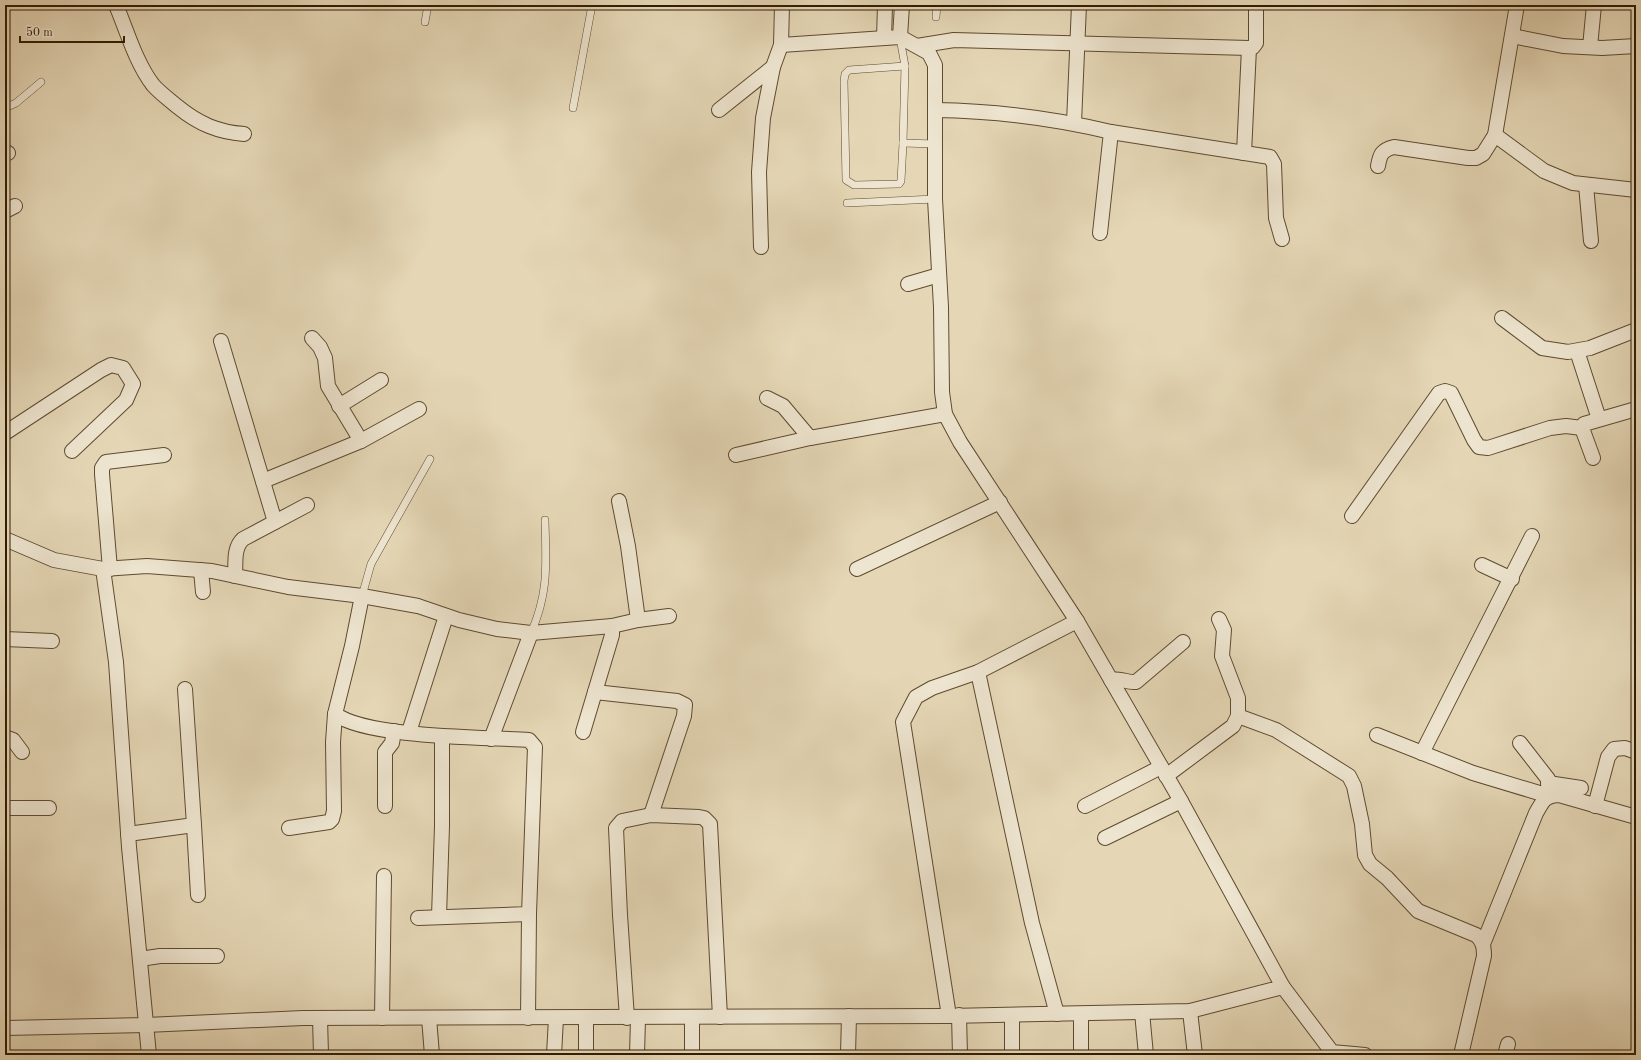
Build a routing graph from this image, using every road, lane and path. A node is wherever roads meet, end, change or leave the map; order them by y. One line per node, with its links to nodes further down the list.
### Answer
1 (116, 5): 32 (street)
2 (428, 5): 13 (lane)
3 (592, 5): 27 (lane)
4 (782, 5): 18 (street)
5 (885, 5): 16 (street)
6 (902, 5): 15 (street)
7 (937, 5): 12 (lane)
8 (1079, 5): 17 (street)
9 (1256, 5): 22 (street)
10 (1517, 5): 14 (street)
11 (1594, 5): 21 (street)
12 (936, 17)
13 (425, 22)
14 (1512, 36): 21 (street); 33 (street)
15 (900, 37): 16 (street); 19 (street); 23 (lane)
16 (884, 38): 18 (street)
17 (1079, 43): 19 (street); 22 (street); 30 (street)
18 (781, 45): 24 (street)
19 (917, 46): 29 (street)
20 (1636, 46): 21 (street)
21 (1590, 47)
22 (1249, 48): 36 (street)
23 (905, 66): 34 (lane); 34 (lane)
24 (773, 67): 28 (street); 45 (street)
25 (41, 82): 26 (lane)
26 (5, 108)
27 (573, 108)
28 (719, 110)
29 (935, 110): 30 (street); 35 (street)
30 (1074, 123): 31 (street)
31 (1112, 132): 36 (street); 42 (street)
32 (244, 134)
33 (1495, 135): 37 (street); 38 (street)
34 (903, 143): 35 (lane)
35 (935, 144): 40 (street)
36 (1244, 153): 43 (street)
37 (1378, 166)
38 (1586, 185): 39 (street); 44 (street)
39 (1636, 190)
40 (935, 199): 41 (lane); 46 (street)
41 (847, 203)
42 (1100, 233)
43 (1282, 239)
44 (1591, 241)
45 (760, 246)
46 (939, 275): 47 (street); 58 (street)
47 (908, 284)
48 (1502, 318): 52 (street)
49 (1636, 330): 52 (street)
50 (312, 338): 55 (street)
51 (221, 341): 69 (street)
52 (1577, 351): 59 (street)
53 (381, 380): 55 (street)
54 (767, 398): 62 (street)
55 (339, 406): 63 (street)
56 (419, 409): 63 (street)
57 (1636, 409): 59 (street)
58 (945, 414): 62 (street); 71 (street)
59 (1599, 419): 60 (street)
60 (1582, 428): 67 (street); 73 (street)
61 (5, 433): 64 (street)
62 (810, 438): 66 (street)
63 (361, 441): 69 (street)
64 (72, 451)
65 (164, 455): 79 (street)
66 (736, 455)
67 (1592, 458)
68 (430, 459): 85 (lane)
69 (262, 481): 75 (street)
70 (619, 501): 89 (street)
71 (1000, 502): 80 (street); 90 (street)
72 (307, 505): 75 (street)
73 (1352, 516)
74 (545, 520): 92 (lane)
75 (275, 522): 82 (street)
76 (1532, 536): 83 (street)
77 (5, 539): 79 (street)
78 (1482, 566): 83 (street)
79 (107, 569): 81 (street); 126 (street)
80 (857, 569)
81 (201, 570): 82 (street); 84 (street)
82 (236, 576): 85 (street)
83 (1512, 578): 112 (street)
84 (203, 592)
85 (362, 596): 86 (street); 100 (street)
86 (446, 616): 92 (street); 103 (street)
87 (669, 616): 89 (street)
88 (1219, 619): 101 (street)
89 (638, 620): 91 (street)
90 (1077, 622): 96 (street); 97 (street)
91 (612, 626): 92 (street); 99 (street)
92 (531, 633): 108 (street)
93 (5, 639): 94 (street)
94 (52, 641)
95 (1183, 642): 97 (street)
96 (978, 672): 139 (street); 143 (street)
97 (1111, 680): 113 (street)
98 (185, 689): 124 (street)
99 (595, 692): 104 (street); 122 (street)
100 (335, 714): 102 (street); 125 (street)
101 (1238, 716): 113 (street); 133 (street)
102 (394, 731): 103 (street); 117 (street)
103 (409, 732): 105 (street)
104 (583, 732)
105 (442, 736): 108 (street); 131 (street)
106 (1377, 736): 112 (street)
107 (5, 737): 110 (street)
108 (491, 739): 130 (street)
109 (1520, 743): 115 (street)
110 (22, 752)
111 (1636, 752): 119 (street)
112 (1422, 753): 115 (street)
113 (1163, 771): 116 (street); 118 (street)
114 (1581, 788): 115 (street)
115 (1549, 789): 119 (street); 133 (street)
116 (1181, 801): 127 (street); 136 (street)
117 (386, 806)
118 (1085, 806)
119 (1595, 806): 123 (street)
120 (5, 808): 121 (street)
121 (49, 808)
122 (652, 815): 144 (street); 151 (street)
123 (1636, 817)
124 (194, 825): 126 (street); 129 (street)
125 (289, 828)
126 (128, 834): 135 (street)
127 (1105, 838)
128 (384, 876): 146 (street)
129 (198, 895)
130 (529, 914): 131 (street); 148 (street)
131 (439, 916): 132 (street)
132 (418, 918)
133 (1483, 944): 170 (street)
134 (218, 956): 135 (street)
135 (140, 959): 153 (street)
136 (1283, 987): 137 (street); 155 (street)
137 (1190, 1011): 138 (street); 168 (street)
138 (1142, 1012): 140 (street); 167 (street)
139 (1057, 1014): 140 (street); 141 (street)
140 (1081, 1014): 166 (street)
141 (1012, 1015): 143 (street); 165 (street)
142 (849, 1016): 143 (street); 144 (street); 163 (street)
143 (954, 1016): 164 (street)
144 (720, 1017): 152 (street)
145 (320, 1018): 146 (street); 153 (street); 157 (street)
146 (382, 1018): 147 (street)
147 (429, 1018): 148 (street); 158 (street)
148 (528, 1018): 149 (street)
149 (556, 1018): 150 (street); 159 (street)
150 (586, 1018): 151 (street); 160 (street)
151 (633, 1018): 152 (street); 161 (street)
152 (692, 1018): 162 (street)
153 (146, 1025): 154 (street); 156 (street)
154 (5, 1028)
155 (1332, 1054): 169 (street)
156 (149, 1055)
157 (321, 1055)
158 (432, 1055)
159 (554, 1055)
160 (586, 1055)
161 (637, 1055)
162 (692, 1055)
163 (848, 1055)
164 (960, 1055)
165 (1012, 1055)
166 (1081, 1055)
167 (1146, 1055)
168 (1195, 1055)
169 (1365, 1055)
170 (1461, 1055)

